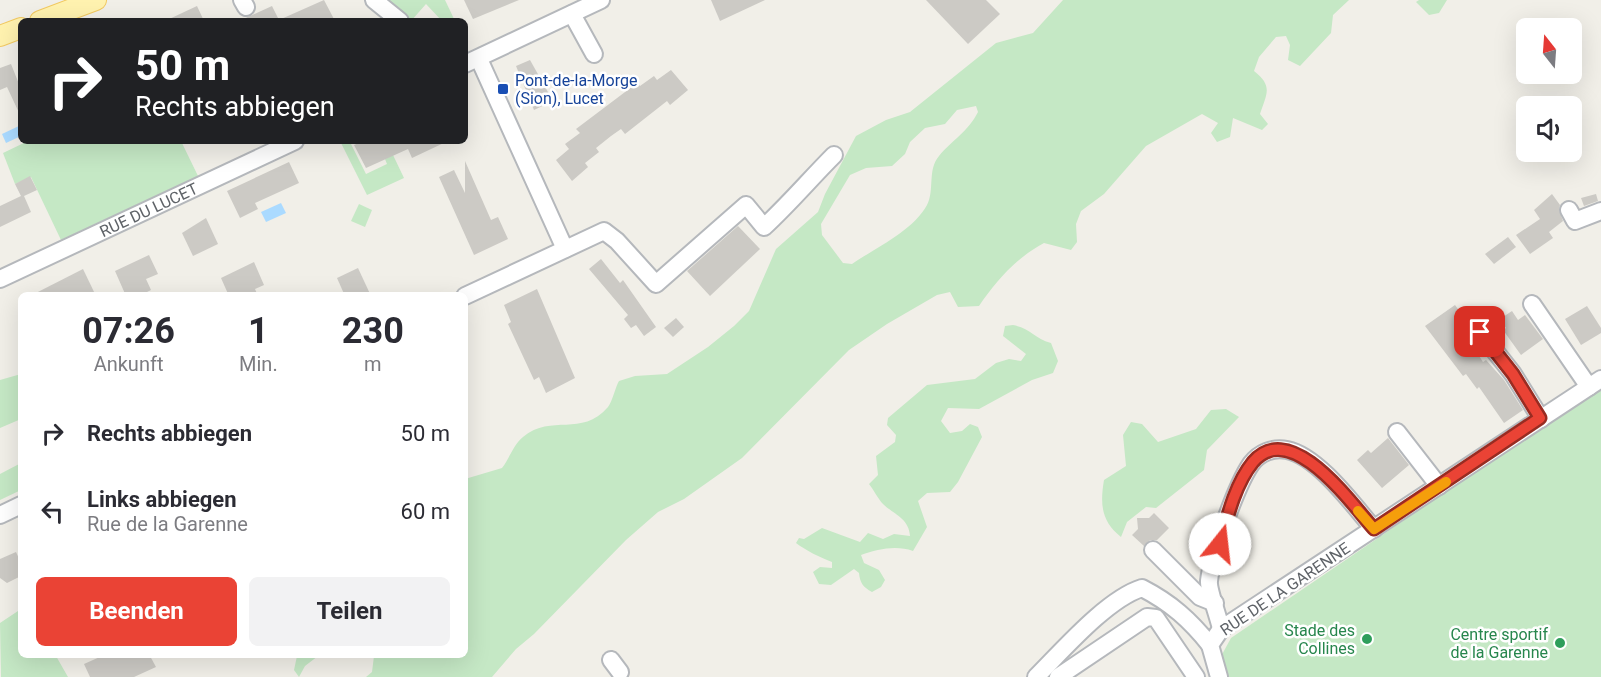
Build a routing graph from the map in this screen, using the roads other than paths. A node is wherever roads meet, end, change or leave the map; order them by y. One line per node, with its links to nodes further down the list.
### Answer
1 (96, 0): 5 (main road)
2 (374, 0): 6 (street)
3 (601, 0): 4 (street)
4 (572, 14): 9 (street); 10 (street)
5 (48, 18)
6 (396, 18)
7 (18, 29): 8 (main road)
8 (0, 36)
9 (594, 54)
10 (472, 61): 15 (street)
11 (290, 144): 16 (street, RUE DU LUCET)
12 (834, 155): 15 (street)
13 (1569, 210): 14 (street)
14 (1601, 211)
15 (565, 249): 17 (street)
16 (0, 279)
17 (468, 295)
18 (1532, 304): 20 (street)
19 (1480, 332): 21 (street)
20 (1595, 383): 21 (street, RUE DE LA GARENNE)
21 (1540, 418): 23 (street, RUE DE LA GARENNE)
22 (1397, 432): 23 (street)
23 (1439, 486): 26 (street, RUE DE LA GARENNE)
24 (18, 507): 25 (street)
25 (0, 516)
26 (1374, 529): 28 (street); 29 (street, RUE DE LA GARENNE)
27 (1153, 550): 28 (street)
28 (1215, 603): 29 (street)
29 (1221, 629): 30 (street, RUE DE LA GARENNE)
30 (1210, 645): 31 (street); 34 (street, RUE DE LA GARENNE)
31 (1036, 677)
32 (1058, 677): 33 (street)
33 (1196, 677)
34 (1218, 677)

